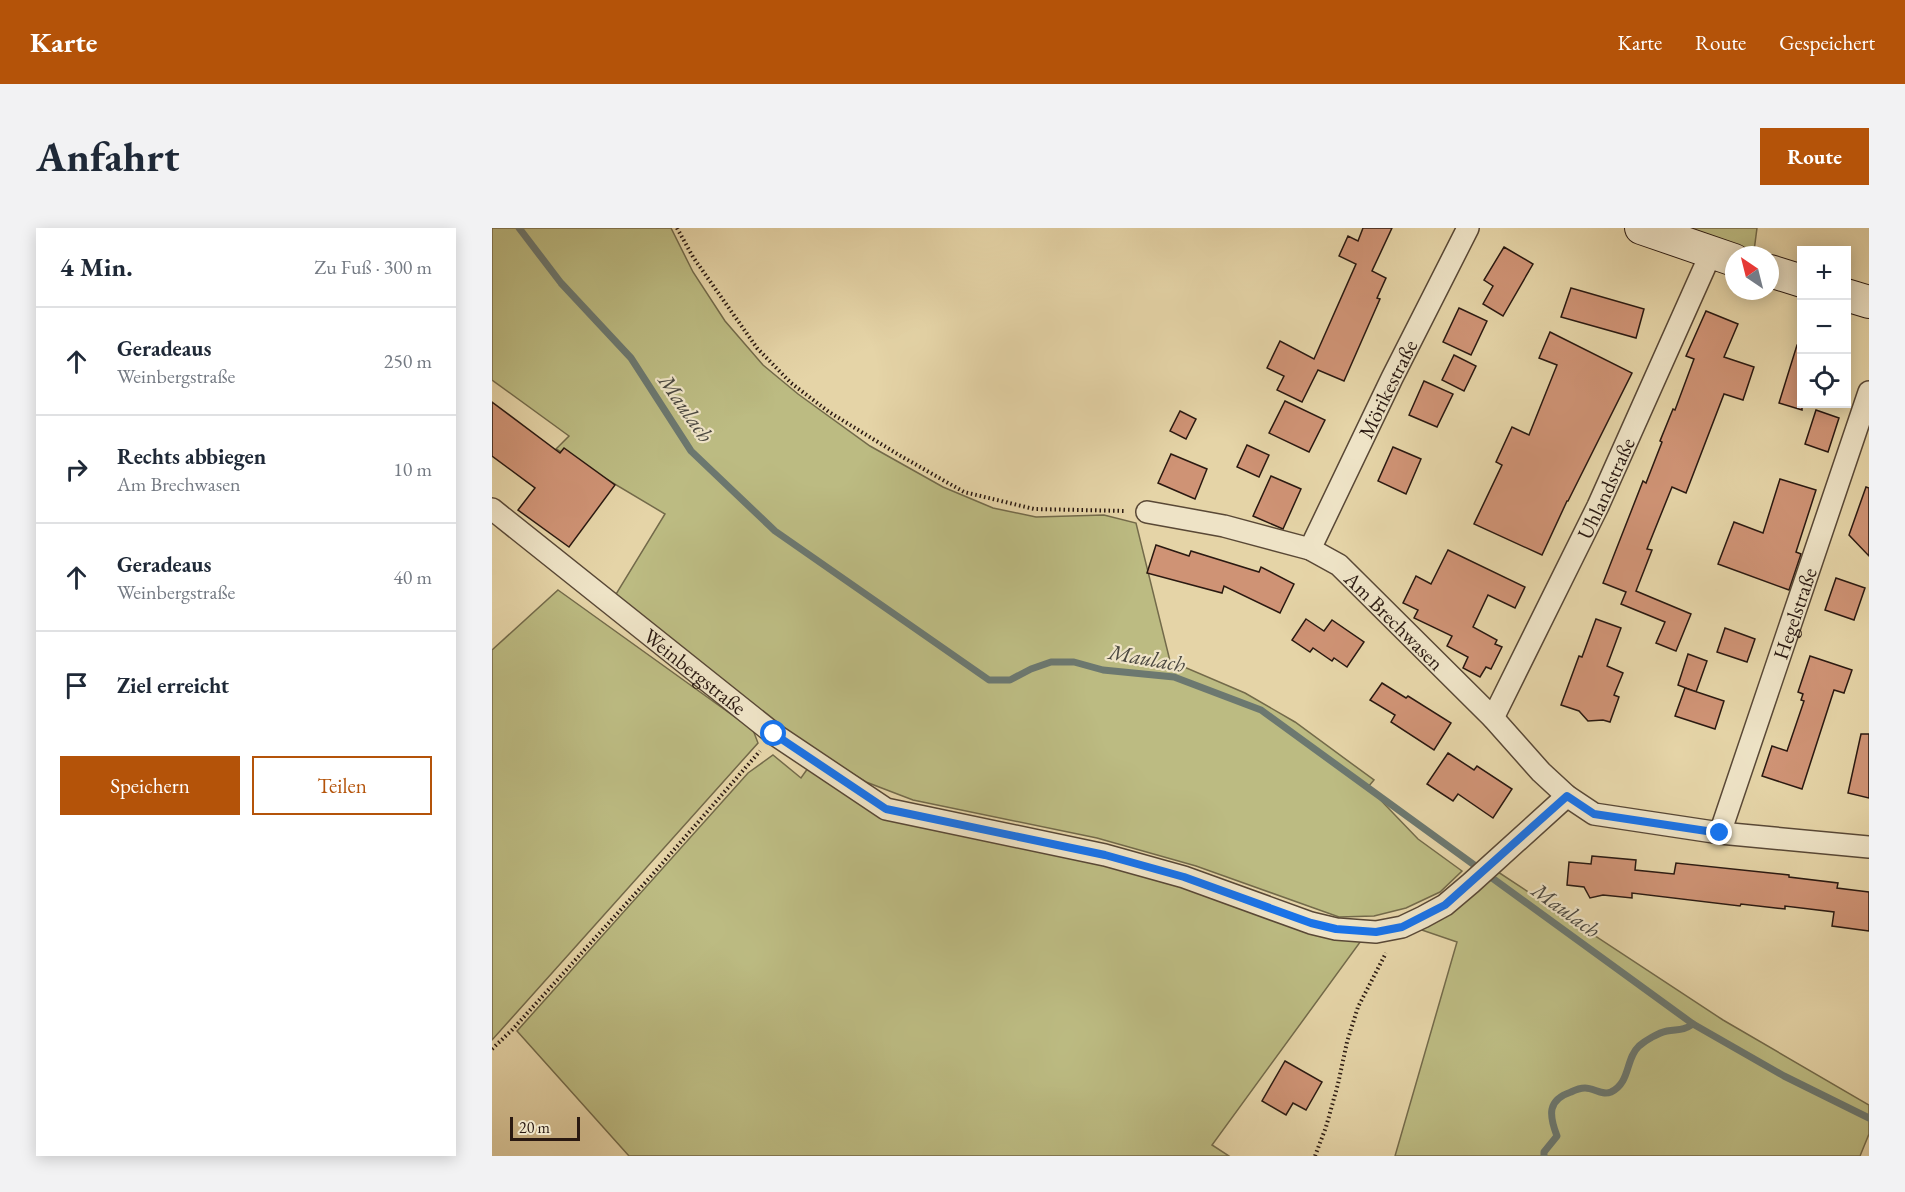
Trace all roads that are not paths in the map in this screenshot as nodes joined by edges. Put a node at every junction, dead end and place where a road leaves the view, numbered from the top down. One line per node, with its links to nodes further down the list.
1 (1468, 228): 11 (street, Mörikestraße)
2 (1641, 228): 3 (main road)
3 (1723, 256): 12 (street, Uhlandstraße)
4 (1779, 274): 5 (main road)
5 (1797, 279)
6 (1851, 297): 7 (main road)
7 (1869, 302)
8 (1869, 392): 14 (street, Hegelstraße)
9 (492, 509): 13 (street, Weinbergstraße)
10 (1147, 512): 11 (street, Am Brechwasen)
11 (1310, 549): 12 (street, Am Brechwasen)
12 (1493, 718): 13 (street, Am Brechwasen)
13 (1567, 796): 14 (street, Am Brechwasen)
14 (1720, 833): 15 (street)
15 (1869, 847)

